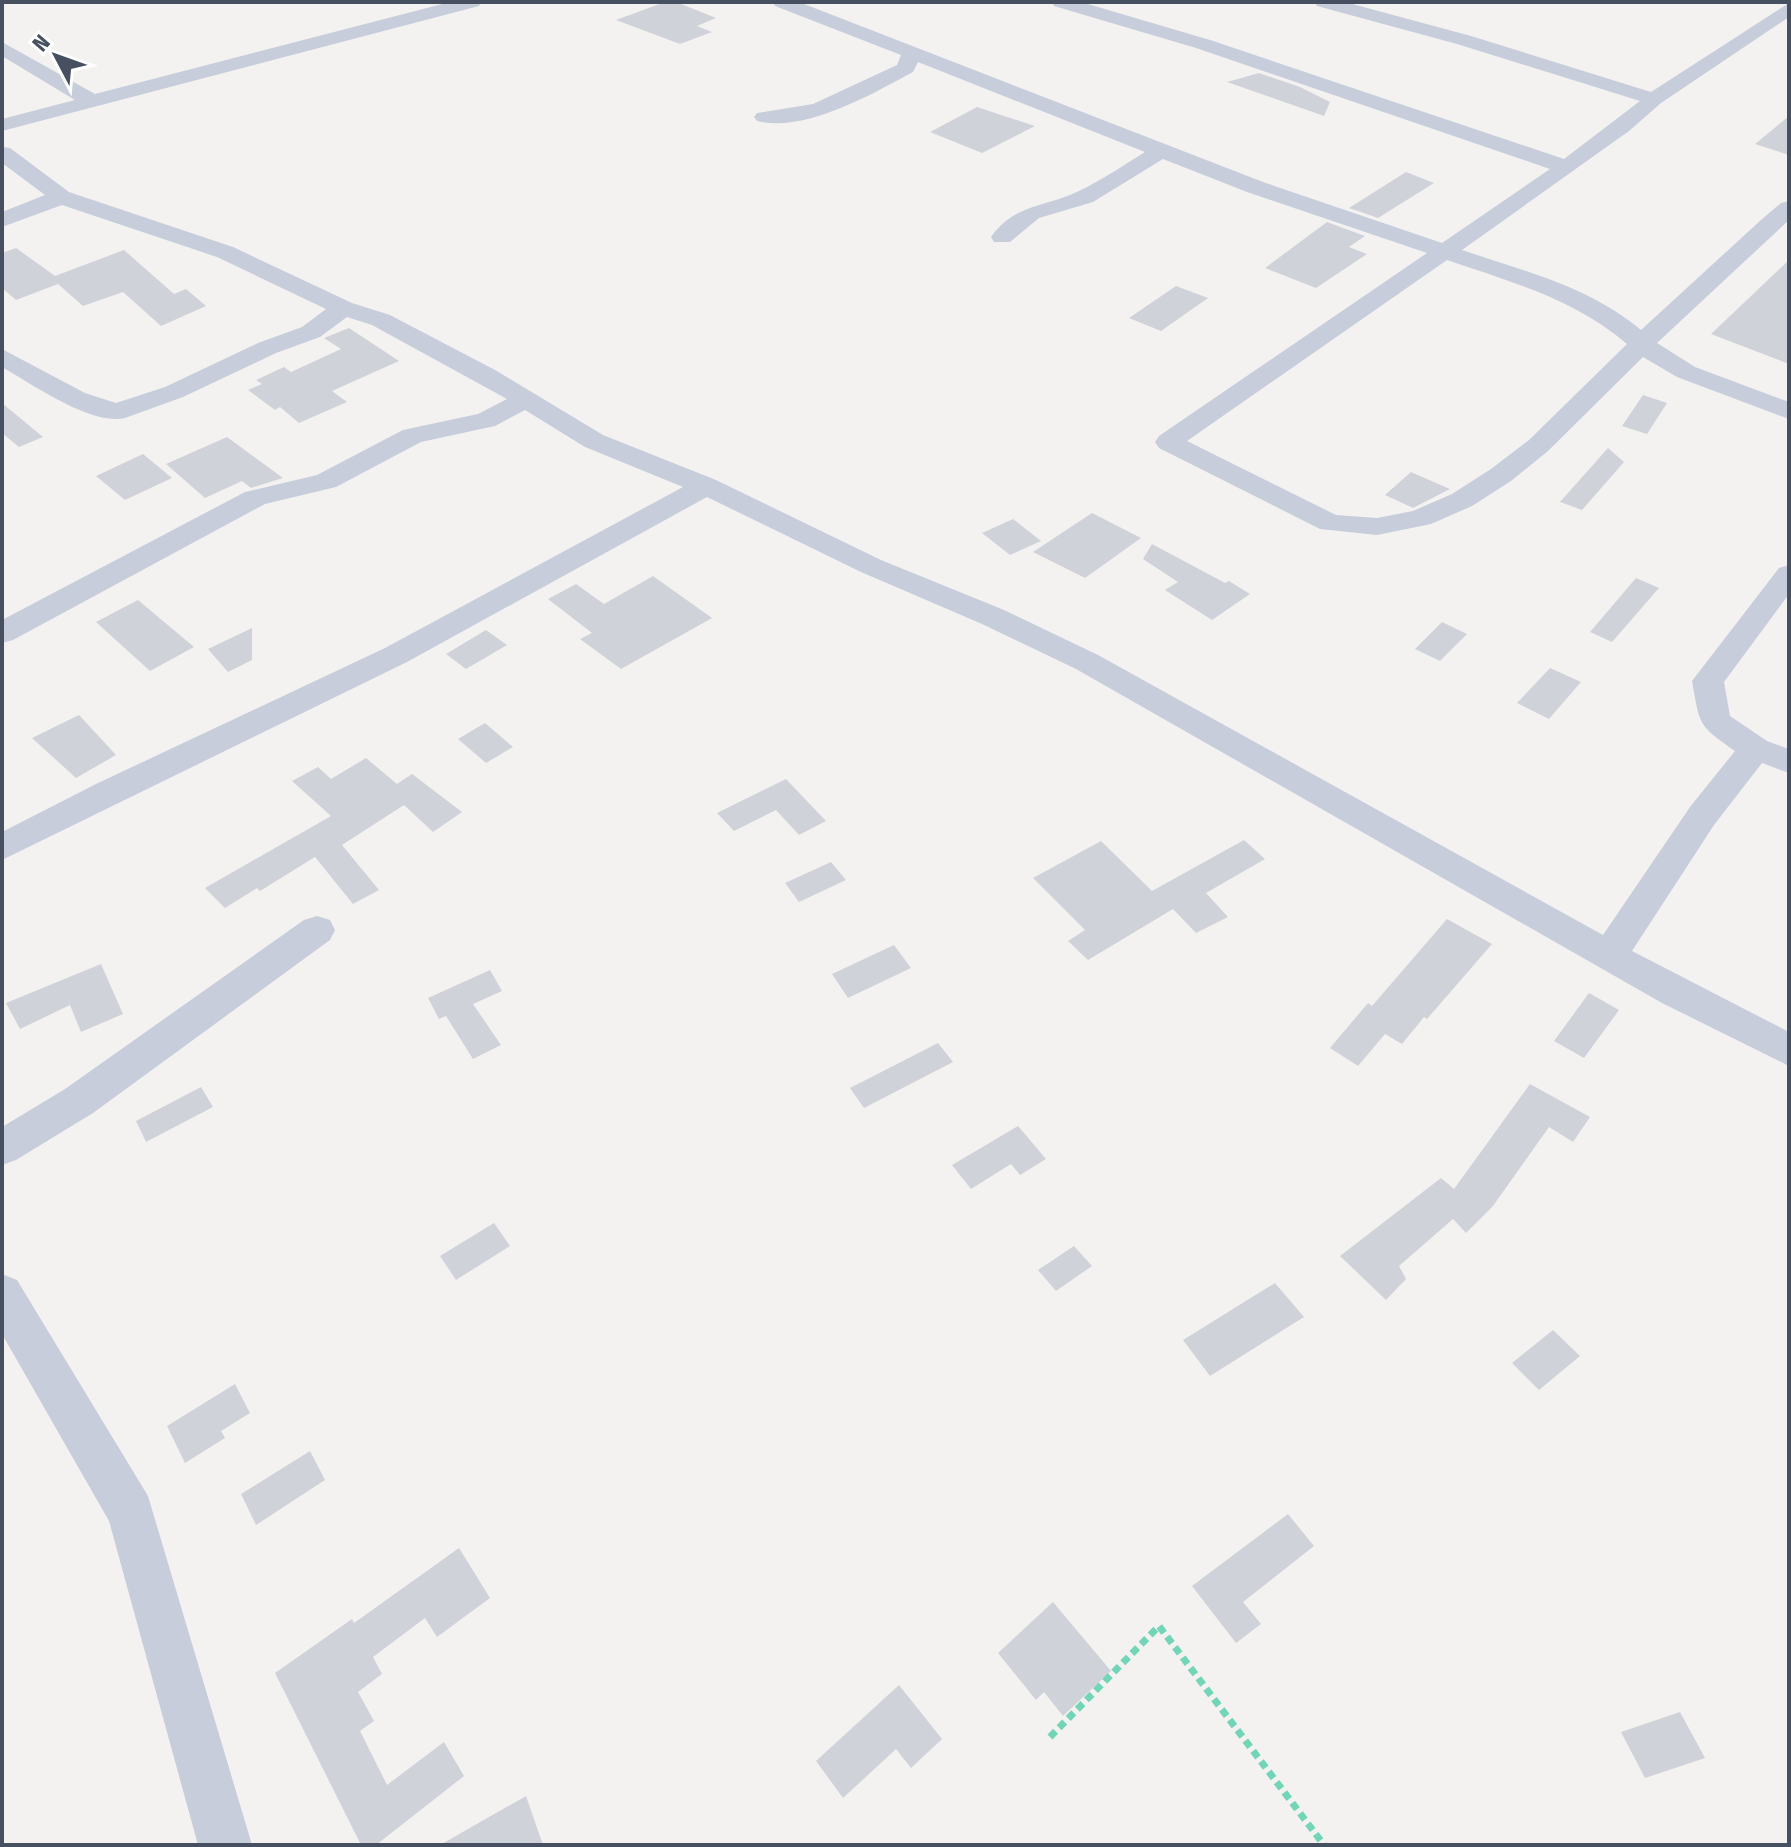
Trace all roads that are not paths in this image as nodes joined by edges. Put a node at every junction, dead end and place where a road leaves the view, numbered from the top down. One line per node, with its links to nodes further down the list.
1 (472, 2): 9 (street)
2 (782, 2): 7 (street)
3 (1061, 2): 14 (street)
4 (1324, 2): 8 (street)
5 (1789, 9): 8 (street)
6 (2, 48): 9 (street)
7 (911, 53): 10 (street); 12 (street)
8 (1654, 99): 14 (street)
9 (92, 101): 11 (street)
10 (764, 117)
11 (2, 125)
12 (1161, 151): 18 (street); 19 (street)
13 (2, 153): 15 (street)
14 (1567, 167): 19 (street)
15 (61, 197): 17 (street); 20 (street)
16 (1789, 208): 21 (street)
17 (2, 220)
18 (1002, 237)
19 (1441, 251): 21 (street); 21 (street)
20 (343, 308): 22 (street); 23 (street)
21 (1643, 343): 24 (street)
22 (2, 357)
23 (527, 399): 25 (street); 27 (street)
24 (1789, 411)
25 (706, 486): 30 (street); 32 (street)
26 (1789, 574): 28 (street)
27 (2, 633)
28 (1755, 749): 29 (street); 32 (street)
29 (1789, 761)
30 (2, 847)
31 (317, 930): 34 (street)
32 (1610, 955): 33 (street)
33 (1789, 1050)
34 (2, 1148)
35 (2, 1294): 36 (street)
36 (225, 1845)

